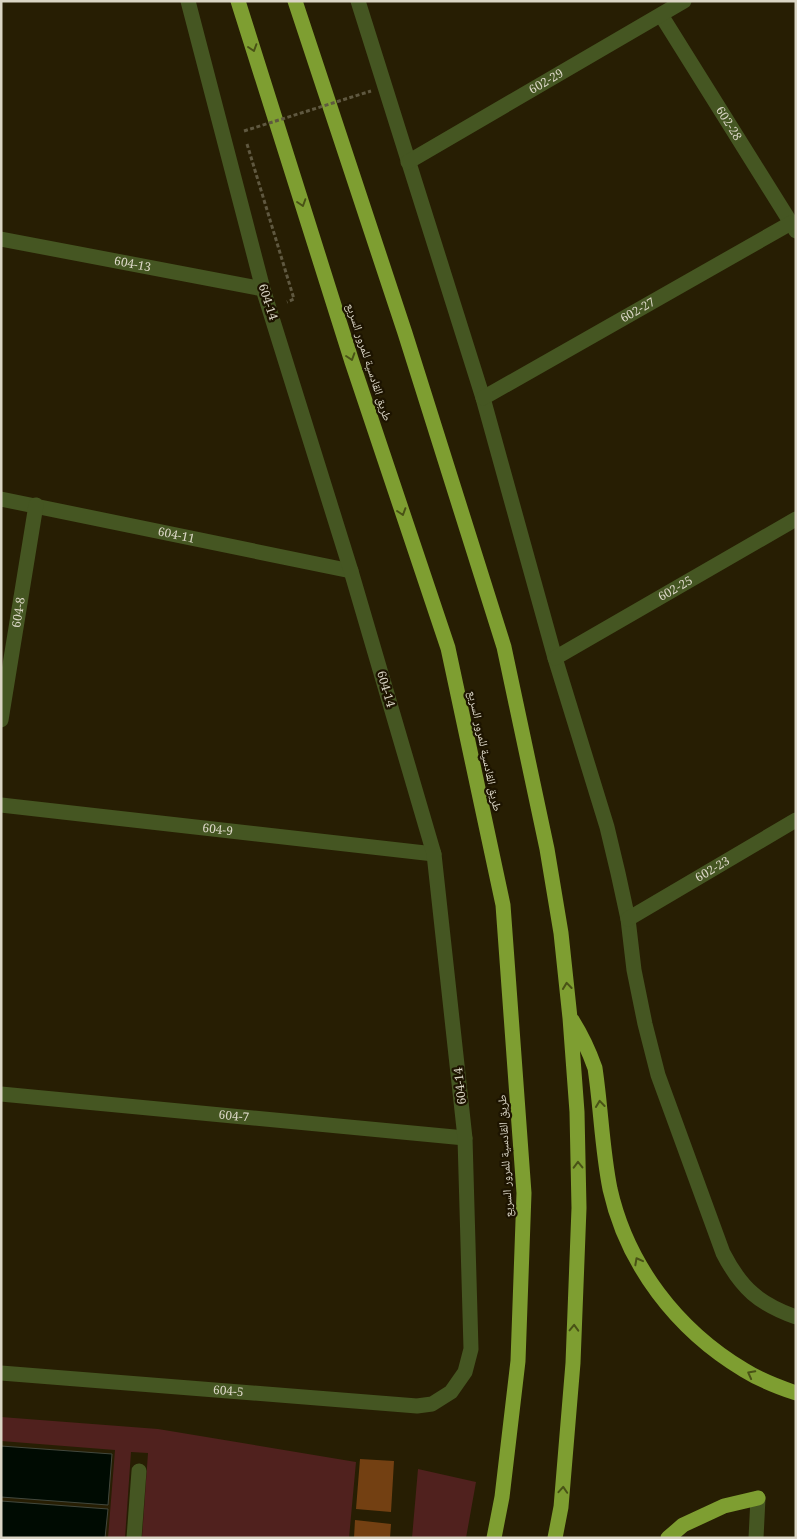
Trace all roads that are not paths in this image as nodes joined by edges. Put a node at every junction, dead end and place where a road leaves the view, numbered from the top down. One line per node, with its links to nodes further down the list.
1 (188, 1): 10 (street, 604-14)
2 (238, 1): 32 (highway, طريق القادسية للمرور السريع, one-way to 32)
3 (294, 1): 22 (highway, one-way to 3)
4 (358, 1): 7 (street)
5 (684, 1): 6 (street, 602-29)
6 (661, 15): 7 (street, 602-29); 8 (street, 602-28)
7 (408, 162): 11 (street)
8 (793, 227): 11 (street, 602-27)
9 (1, 239): 10 (street, 604-13)
10 (263, 289): 15 (street, 604-14)
11 (482, 398): 16 (street)
12 (1, 499): 13 (street, 604-11)
13 (36, 505): 15 (street, 604-11); 17 (street, 604-8)
14 (796, 519): 16 (street, 602-25)
15 (351, 571): 20 (street, 604-14)
16 (555, 658): 21 (street)
17 (1, 720)
18 (1, 805): 20 (street, 604-9)
19 (796, 820): 21 (street, 602-23)
20 (434, 854): 24 (street, 604-14)
21 (628, 919): 25 (street)
22 (570, 1018): 28 (highway, one-way to 22); 33 (highway, one-way to 22)
23 (1, 1094): 24 (street, 604-7)
24 (465, 1138): 27 (street, 604-14)
25 (796, 1317)
26 (1, 1372): 27 (street, 604-5)
27 (451, 1392)
28 (796, 1393)
29 (139, 1471): 31 (street)
30 (758, 1498): 34 (highway); 35 (street)
31 (134, 1538)
32 (494, 1538)
33 (556, 1538)
34 (668, 1538)
35 (756, 1538)

